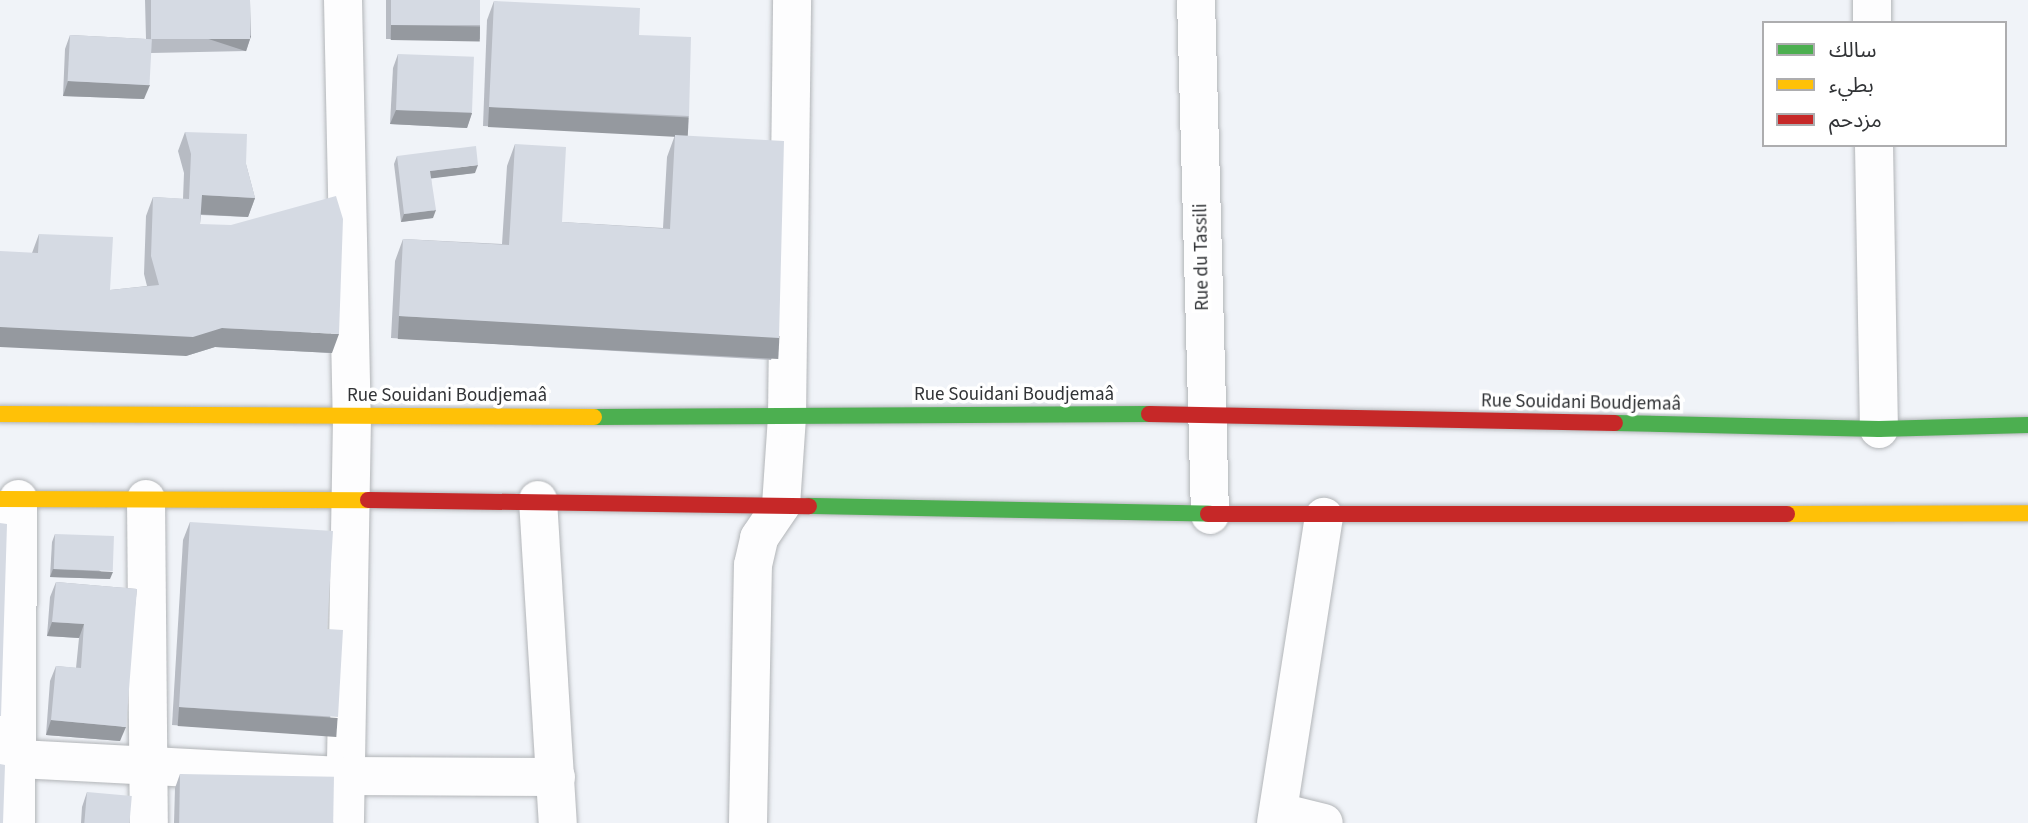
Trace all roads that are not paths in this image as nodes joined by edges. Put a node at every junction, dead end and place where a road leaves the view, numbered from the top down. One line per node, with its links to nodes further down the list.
1 (343, 0): 10 (street)
2 (792, 0): 9 (street)
3 (1196, 0): 8 (street, Rue du Tassili)
4 (1872, 0): 5 (street)
5 (1872, 21)
6 (1874, 147): 12 (street)
7 (0, 414): 10 (main road, Rue Souidani Boudjemaâ)
8 (1205, 414): 9 (main road, Rue Souidani Boudjemaâ); 12 (main road, Rue Souidani Boudjemaâ); 19 (street, Rue du Tassili)
9 (787, 417): 10 (main road, Rue Souidani Boudjemaâ); 17 (street)
10 (352, 418): 15 (street)
11 (2028, 425): 12 (main road, Rue Souidani Boudjemaâ)
12 (1879, 429)
13 (9, 499): 14 (main road); 21 (street)
14 (146, 499): 15 (main road); 22 (street)
15 (348, 499): 16 (main road); 23 (street)
16 (538, 500): 17 (main road); 24 (street)
17 (781, 505): 19 (main road); 30 (street)
18 (2028, 513): 20 (main road)
19 (1210, 515): 20 (main road)
20 (1324, 517): 25 (street)
21 (8, 759): 22 (street); 26 (street)
22 (149, 766): 23 (street); 27 (street)
23 (346, 776): 24 (street); 28 (street)
24 (555, 777): 29 (street)
25 (1277, 818): 31 (street)
26 (16, 823)
27 (149, 823)
28 (345, 823)
29 (558, 823)
30 (748, 823)
31 (1324, 823)

